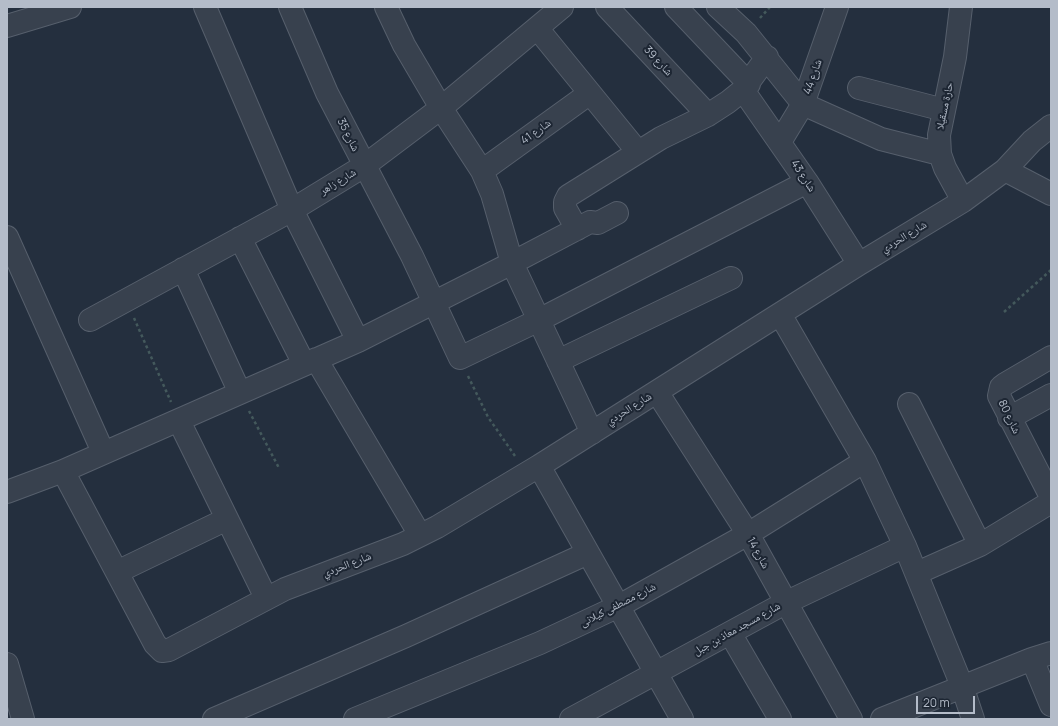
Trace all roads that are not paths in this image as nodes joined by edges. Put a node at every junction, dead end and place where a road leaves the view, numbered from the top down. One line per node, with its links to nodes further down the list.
1 (70, 7): 11 (street)
2 (205, 7): 31 (street)
3 (290, 7): 25 (street, شارع 35)
4 (386, 7): 18 (street)
5 (562, 7): 12 (street, شارع زاهر)
6 (607, 7): 20 (street, شارع 39)
7 (676, 7): 14 (street, شارع 43)
8 (718, 7): 13 (street)
9 (837, 7): 17 (street, شارع 44)
10 (962, 7): 19 (street, حارة مسقيلا)
11 (7, 26)
12 (537, 28): 16 (street); 18 (street, شارع زاهر)
13 (767, 57): 14 (street); 17 (street)
14 (746, 87): 20 (street); 22 (street, شارع 43)
15 (859, 88): 19 (street)
16 (590, 93): 23 (street); 27 (street, شارع 41)
17 (804, 104): 22 (street, شارع 44); 24 (street)
18 (441, 108): 25 (street, شارع زاهر); 27 (street)
19 (944, 110): 24 (street, حارة مسقيلا)
20 (708, 115): 23 (street)
21 (1051, 126): 26 (street, شارع الحردي)
22 (780, 142): 28 (street, شارع 43)
23 (638, 152): 33 (street)
24 (940, 154): 30 (street, حارة مسقيلا)
25 (364, 166): 31 (street, شارع زاهر); 40 (street, شارع 35)
26 (1004, 170): 29 (street); 30 (street, شارع الحردي)
27 (482, 171): 36 (street)
28 (807, 182): 37 (street, شارع 43); 43 (street)
29 (1051, 194)
30 (963, 201): 37 (street, شارع الحردي)
31 (292, 210): 35 (street, شارع زاهر); 44 (street)
32 (617, 213): 33 (street)
33 (577, 229): 36 (street)
34 (7, 238): 55 (street)
35 (240, 238): 38 (street, شارع زاهر); 47 (street)
36 (512, 263): 40 (street); 43 (street)
37 (859, 264): 41 (street, شارع الحردي)
38 (183, 269): 42 (street, شارع زاهر); 49 (street)
39 (731, 278): 46 (street)
40 (434, 303): 43 (street, شارع 35); 44 (street)
41 (780, 314): 48 (street, شارع الحردي); 56 (street)
42 (90, 320)
43 (539, 320): 46 (street)
44 (358, 341): 47 (street)
45 (1051, 357): 52 (street, شارع 80)
46 (558, 361): 54 (street)
47 (310, 362): 49 (street); 64 (street)
48 (657, 392): 54 (street, شارع الحردي); 63 (street, شارع 14)
49 (240, 393): 53 (street)
50 (1051, 395): 52 (street)
51 (909, 404): 65 (street)
52 (1009, 418): 60 (street, شارع 80)
53 (179, 420): 55 (street); 62 (street)
54 (592, 433): 57 (street, شارع الحردي)
55 (103, 452): 58 (street)
56 (865, 461): 63 (street, شارع مصطفى كيلانى); 66 (street)
57 (532, 470): 64 (street, شارع الحردي); 67 (street)
58 (63, 471): 59 (street); 68 (street)
59 (7, 492)
60 (1051, 497)
61 (1051, 502): 65 (street)
62 (227, 519): 68 (street); 70 (street)
63 (748, 534): 71 (street, شارع 14); 72 (street, شارع مصطفى كيلانى)
64 (420, 536): 70 (street, شارع الحردي)
65 (980, 545): 69 (street)
66 (905, 546): 69 (street); 71 (street, شارع مسجد معاذ بن جبل)
67 (588, 553): 72 (street); 80 (street)
68 (117, 572): 70 (street, شارع الحردي)
69 (917, 573): 77 (street)
70 (266, 598)
71 (785, 603): 73 (street, شارع مسجد معاذ بن جبل); 85 (street, شارع 14)
72 (618, 606): 76 (street); 81 (street, شارع مصطفى كيلانى)
73 (730, 633): 76 (street, شارع مسجد معاذ بن جبل); 84 (street)
74 (1042, 656): 77 (street); 78 (street)
75 (7, 664): 79 (street)
76 (656, 674): 82 (street, شارع مسجد معاذ بن جبل); 83 (street)
77 (962, 686): 86 (street); 87 (street)
78 (1051, 705)
79 (23, 719)
80 (214, 719)
81 (355, 719)
82 (571, 719)
83 (682, 719)
84 (780, 719)
85 (851, 719)
86 (882, 719)
87 (973, 719)

